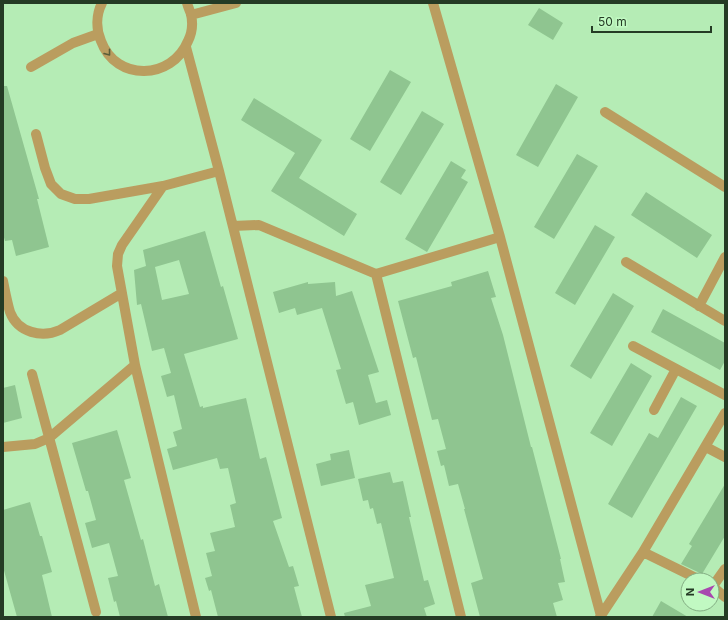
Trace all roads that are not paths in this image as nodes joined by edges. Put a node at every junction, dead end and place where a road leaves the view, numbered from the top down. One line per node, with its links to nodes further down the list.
1 (101, 3): 6 (street)
2 (187, 3): 5 (street)
3 (236, 3): 5 (street)
4 (433, 3): 15 (street)
5 (191, 15): 7 (street)
6 (98, 34): 7 (street, one-way to 7); 8 (street)
7 (186, 47): 11 (street)
8 (31, 67)
9 (605, 112): 13 (street)
10 (36, 134): 12 (street)
11 (219, 171): 12 (street); 14 (street)
12 (163, 186): 20 (street)
13 (725, 187)
14 (233, 226): 18 (street); 39 (street)
15 (500, 237): 18 (street); 37 (street)
16 (725, 257): 21 (street)
17 (626, 262): 21 (street)
18 (376, 274): 40 (street)
19 (3, 281): 20 (street)
20 (122, 293): 24 (street)
21 (699, 306): 22 (street)
22 (725, 321)
23 (633, 346): 25 (street)
24 (135, 365): 30 (street); 38 (street)
25 (676, 369): 27 (street); 28 (street)
26 (32, 374): 30 (street)
27 (725, 395)
28 (654, 410)
29 (725, 413): 32 (street)
30 (49, 438): 31 (street); 36 (street)
31 (3, 447)
32 (706, 447): 33 (street); 34 (street)
33 (725, 457)
34 (643, 552): 35 (street); 37 (street)
35 (684, 572)
36 (96, 612)
37 (601, 616)
38 (196, 617)
39 (331, 617)
40 (461, 617)

